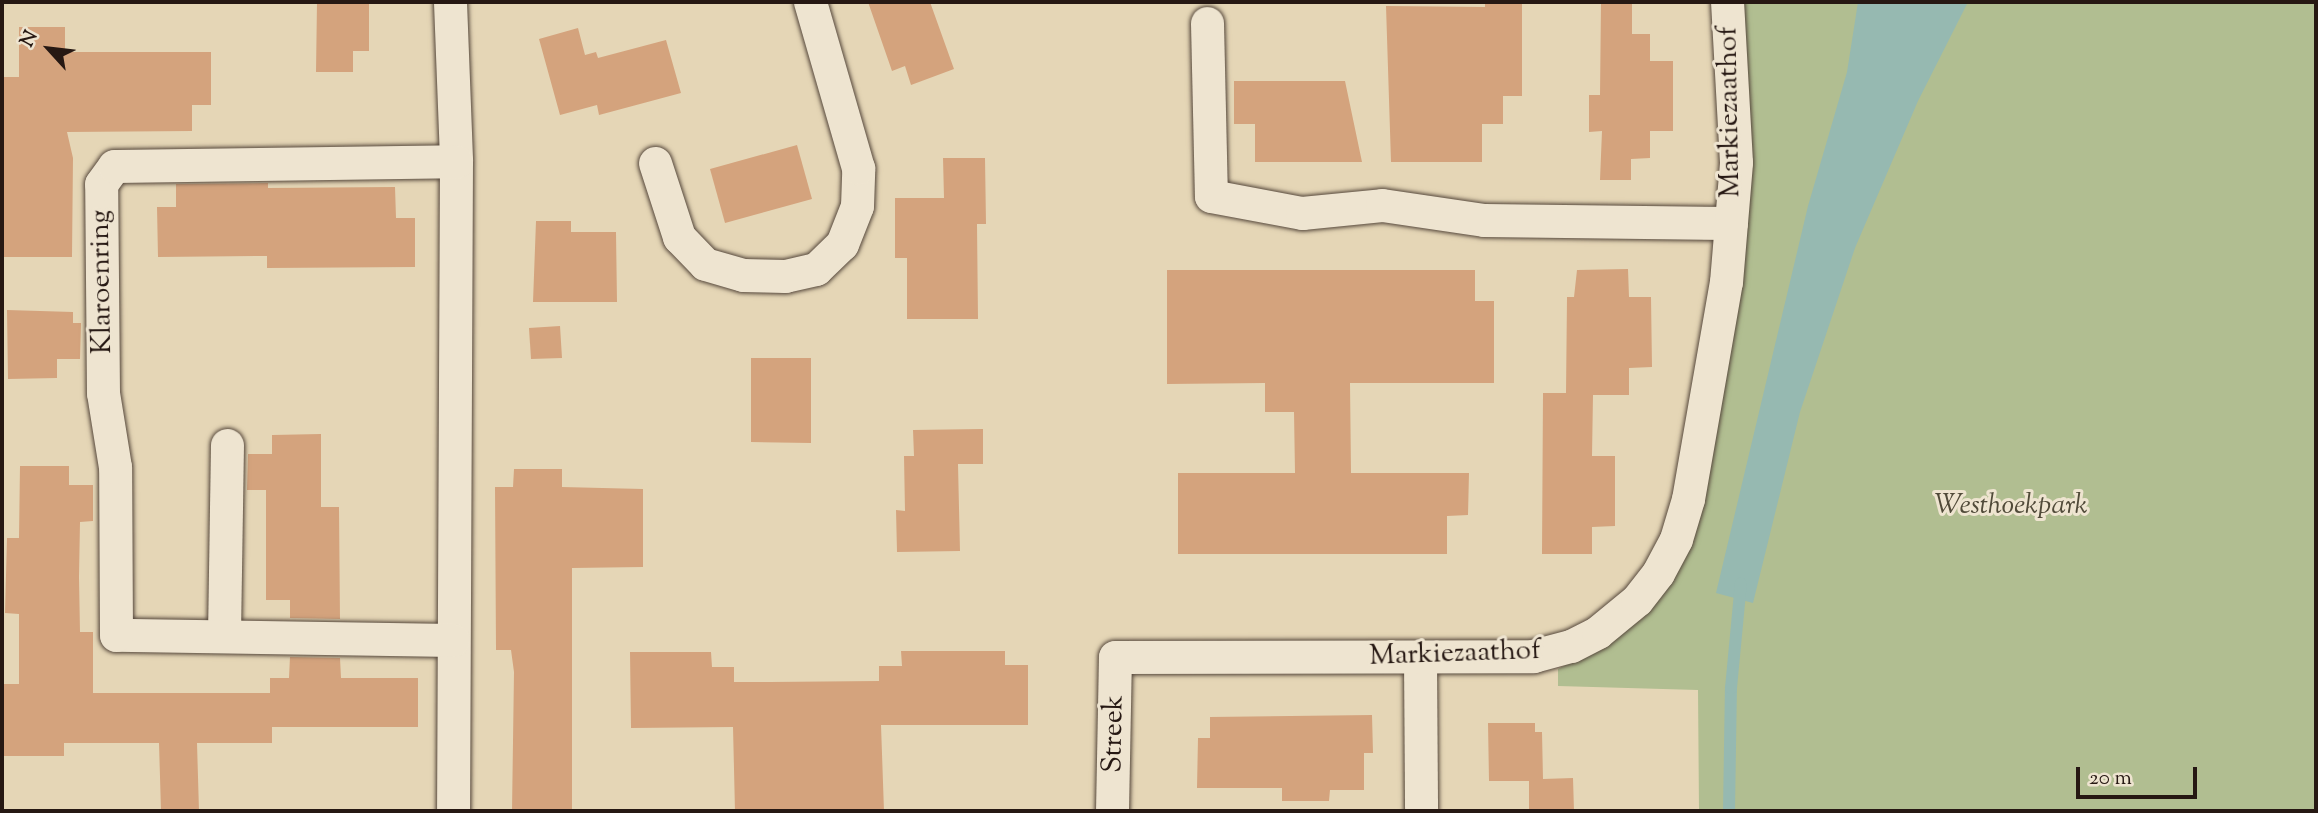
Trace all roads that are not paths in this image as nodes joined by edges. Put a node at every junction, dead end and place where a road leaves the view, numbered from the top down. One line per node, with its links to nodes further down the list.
1 (452, 2): 5 (street)
2 (810, 2): 6 (street)
3 (1727, 2): 7 (street, Markiezaathof)
4 (1207, 23): 7 (street, Markiezaathof)
5 (456, 161): 9 (street, Klaroenring); 10 (street)
6 (655, 163)
7 (1731, 223): 12 (street, Markiezaathof)
8 (227, 445): 9 (street)
9 (224, 635): 10 (street, Klaroenring)
10 (453, 640): 13 (street)
11 (1115, 657): 12 (street, Markiezaathof); 14 (street, Streek)
12 (1420, 658): 15 (street)
13 (453, 811)
14 (1112, 811)
15 (1421, 811)

